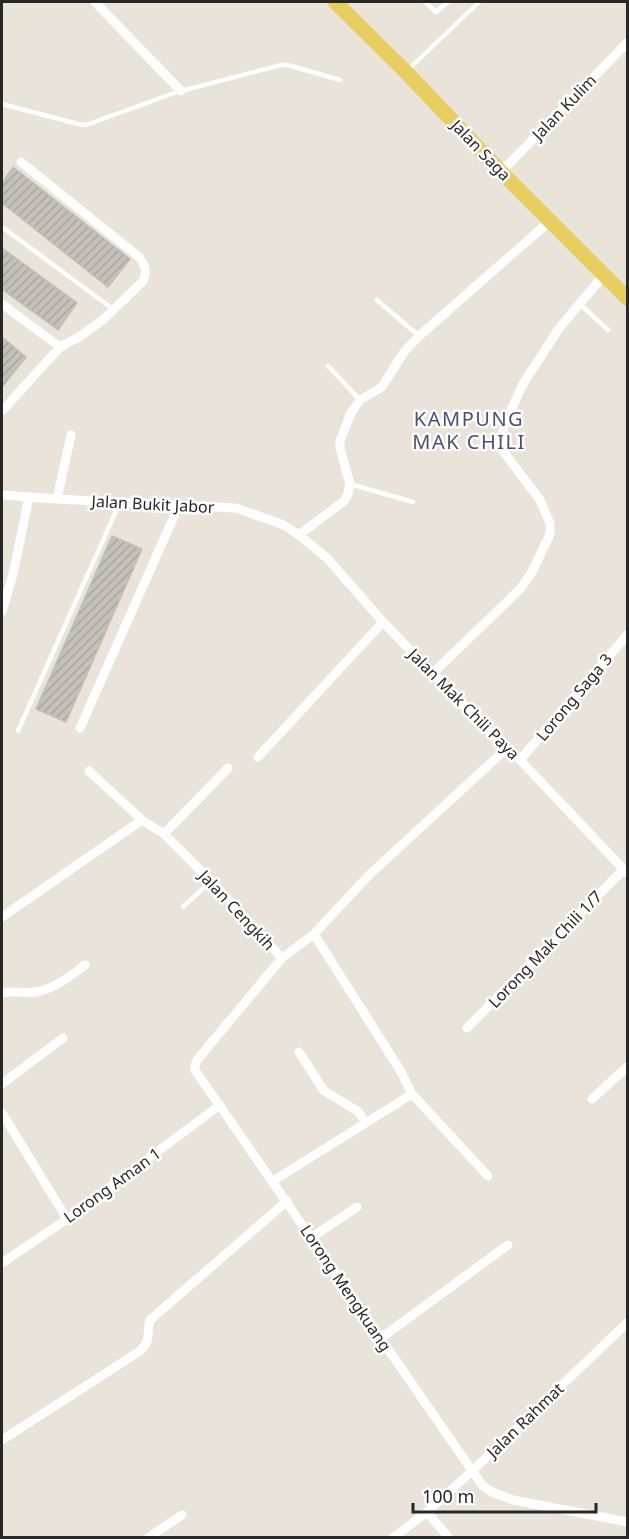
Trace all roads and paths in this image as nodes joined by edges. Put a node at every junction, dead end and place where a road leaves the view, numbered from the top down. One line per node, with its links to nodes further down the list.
1 (95, 2): 9 (street)
2 (335, 2): 7 (main road, Jalan Saga)
3 (425, 2): 4 (lane)
4 (448, 2)
5 (479, 2): 7 (lane)
6 (627, 42): 12 (street, Jalan Kulim)
7 (406, 72): 12 (main road, Jalan Saga)
8 (340, 80): 9 (lane)
9 (181, 91): 10 (lane)
10 (2, 104)
11 (21, 162): 20 (street)
12 (501, 172): 13 (main road, Jalan Saga)
13 (550, 221): 15 (main road, Jalan Saga); 22 (street)
14 (2, 227): 20 (lane)
15 (604, 275): 16 (main road, Jalan Saga); 19 (street)
16 (627, 299)
17 (377, 300): 22 (lane)
18 (2, 304): 23 (street)
19 (580, 304): 21 (lane); 39 (street)
20 (115, 309): 23 (street)
21 (608, 330)
22 (419, 336): 25 (street)
23 (60, 347): 26 (street)
24 (328, 366): 25 (lane)
25 (360, 400): 28 (street)
26 (2, 411)
27 (71, 435): 31 (street)
28 (350, 484): 33 (lane); 35 (street)
29 (2, 495): 30 (street, Jalan Bukit Jabor)
30 (29, 497): 31 (street, Jalan Bukit Jabor); 36 (street)
31 (57, 499): 32 (street, Jalan Bukit Jabor)
32 (120, 502): 34 (street, Jalan Bukit Jabor); 41 (lane)
33 (413, 502)
34 (179, 505): 35 (street, Jalan Bukit Jabor); 40 (street)
35 (299, 535): 37 (street, Jalan Mak Chili Paya)
36 (2, 612)
37 (384, 622): 39 (street, Jalan Mak Chili Paya); 43 (street)
38 (627, 634): 44 (street, Lorong Saga 3)
39 (433, 673): 42 (street, Jalan Mak Chili Paya)
40 (80, 728)
41 (18, 731)
42 (506, 748): 44 (street, Jalan Mak Chili Paya); 53 (street, Jalan Cengkih)
43 (258, 757)
44 (520, 760): 49 (street, Jalan Mak Chili Paya)
45 (228, 768): 48 (street)
46 (89, 771): 47 (street, Jalan Cengkih)
47 (142, 820): 48 (street, Jalan Cengkih); 52 (street)
48 (164, 834): 50 (street, Jalan Cengkih)
49 (625, 872): 57 (street, Lorong Mak Chili 1/7)
50 (211, 881): 51 (lane); 54 (street, Jalan Cengkih)
51 (183, 907)
52 (2, 916)
53 (314, 934): 54 (street, Jalan Cengkih); 62 (street)
54 (282, 958): 64 (street, Lorong Mengkuang)
55 (85, 965): 56 (street)
56 (2, 993)
57 (467, 1028)
58 (63, 1038): 61 (street)
59 (299, 1052): 66 (street)
60 (627, 1066): 63 (street)
61 (2, 1084)
62 (412, 1094): 66 (street); 67 (street)
63 (592, 1099)
64 (220, 1105): 68 (street, Lorong Mengkuang); 71 (street, Lorong Aman 1)
65 (3, 1119): 71 (street)
66 (365, 1122): 68 (street)
67 (489, 1176)
68 (273, 1181): 69 (street, Lorong Mengkuang)
69 (287, 1201): 72 (street, Lorong Mengkuang); 77 (street)
70 (357, 1207): 72 (street)
71 (67, 1219): 74 (street, Lorong Aman 1)
72 (312, 1238): 76 (street, Lorong Mengkuang)
73 (508, 1245): 76 (street)
74 (2, 1263)
75 (627, 1322): 78 (street, Jalan Rahmat)
76 (381, 1338): 78 (street, Lorong Mengkuang)
77 (2, 1440)
78 (472, 1471): 79 (street, Jalan Rahmat); 81 (street, Lorong Mengkuang)
79 (427, 1512): 83 (street, Jalan Rahmat); 84 (street)
80 (182, 1515): 82 (street)
81 (627, 1522)
82 (147, 1538)
83 (393, 1538)
84 (449, 1538)

